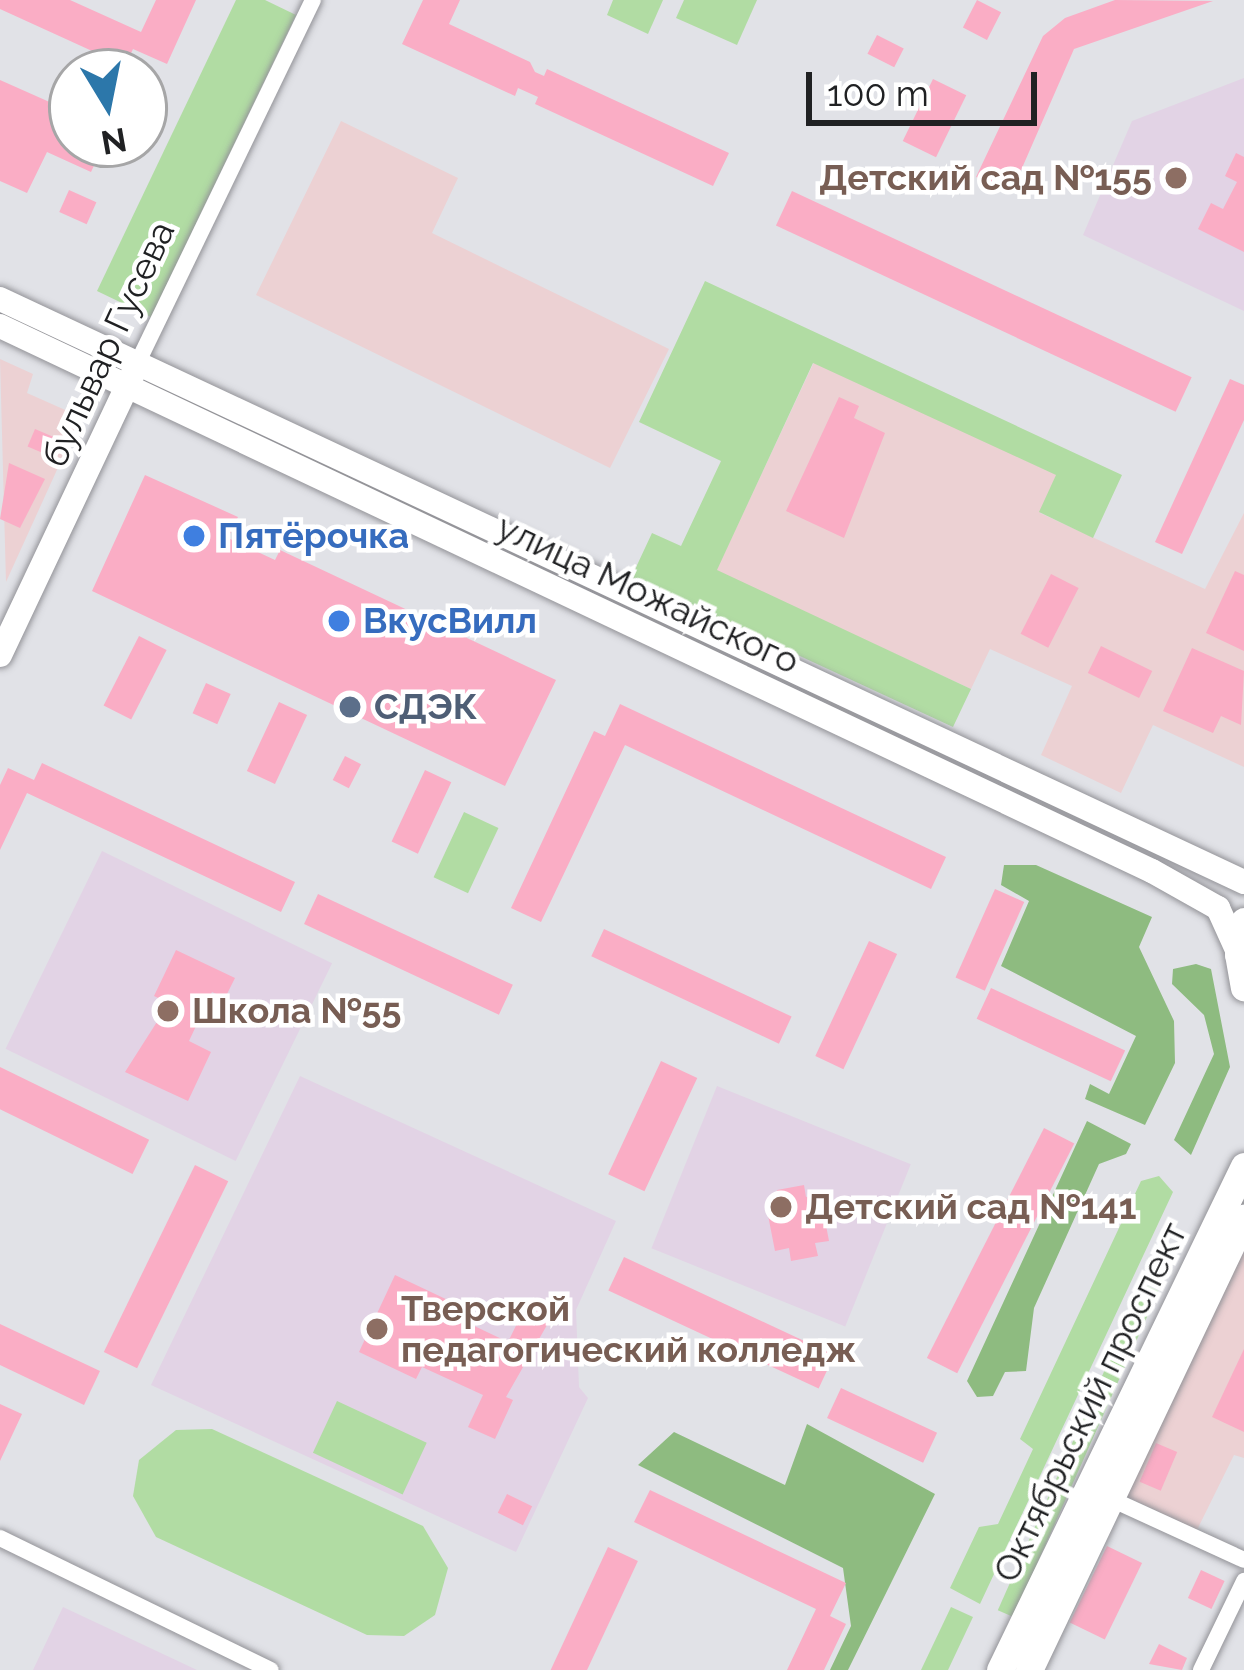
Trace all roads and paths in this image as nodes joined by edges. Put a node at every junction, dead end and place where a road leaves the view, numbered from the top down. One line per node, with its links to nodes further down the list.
1 (313, 0): 4 (street, бульвар Гусева)
2 (0, 299): 4 (main road, улица Можайского)
3 (0, 326): 4 (main road, улица Можайского)
4 (132, 375): 5 (main road, бульвар Гусева); 6 (main road, улица Можайского); 8 (main road, улица Можайского)
5 (0, 655)
6 (1244, 882)
7 (1244, 921): 8 (main road)
8 (1238, 954): 9 (main road)
9 (1244, 987)
10 (1244, 1166): 17 (main road, Октябрьский проспект)
11 (1243, 1224): 12 (main road, Октябрьский проспект)
12 (1111, 1499): 14 (street); 18 (main road, Октябрьский проспект)
13 (0, 1538): 16 (street)
14 (1244, 1560)
15 (1244, 1581): 19 (street)
16 (271, 1670)
17 (1000, 1670)
18 (1029, 1670)
19 (1201, 1670)

